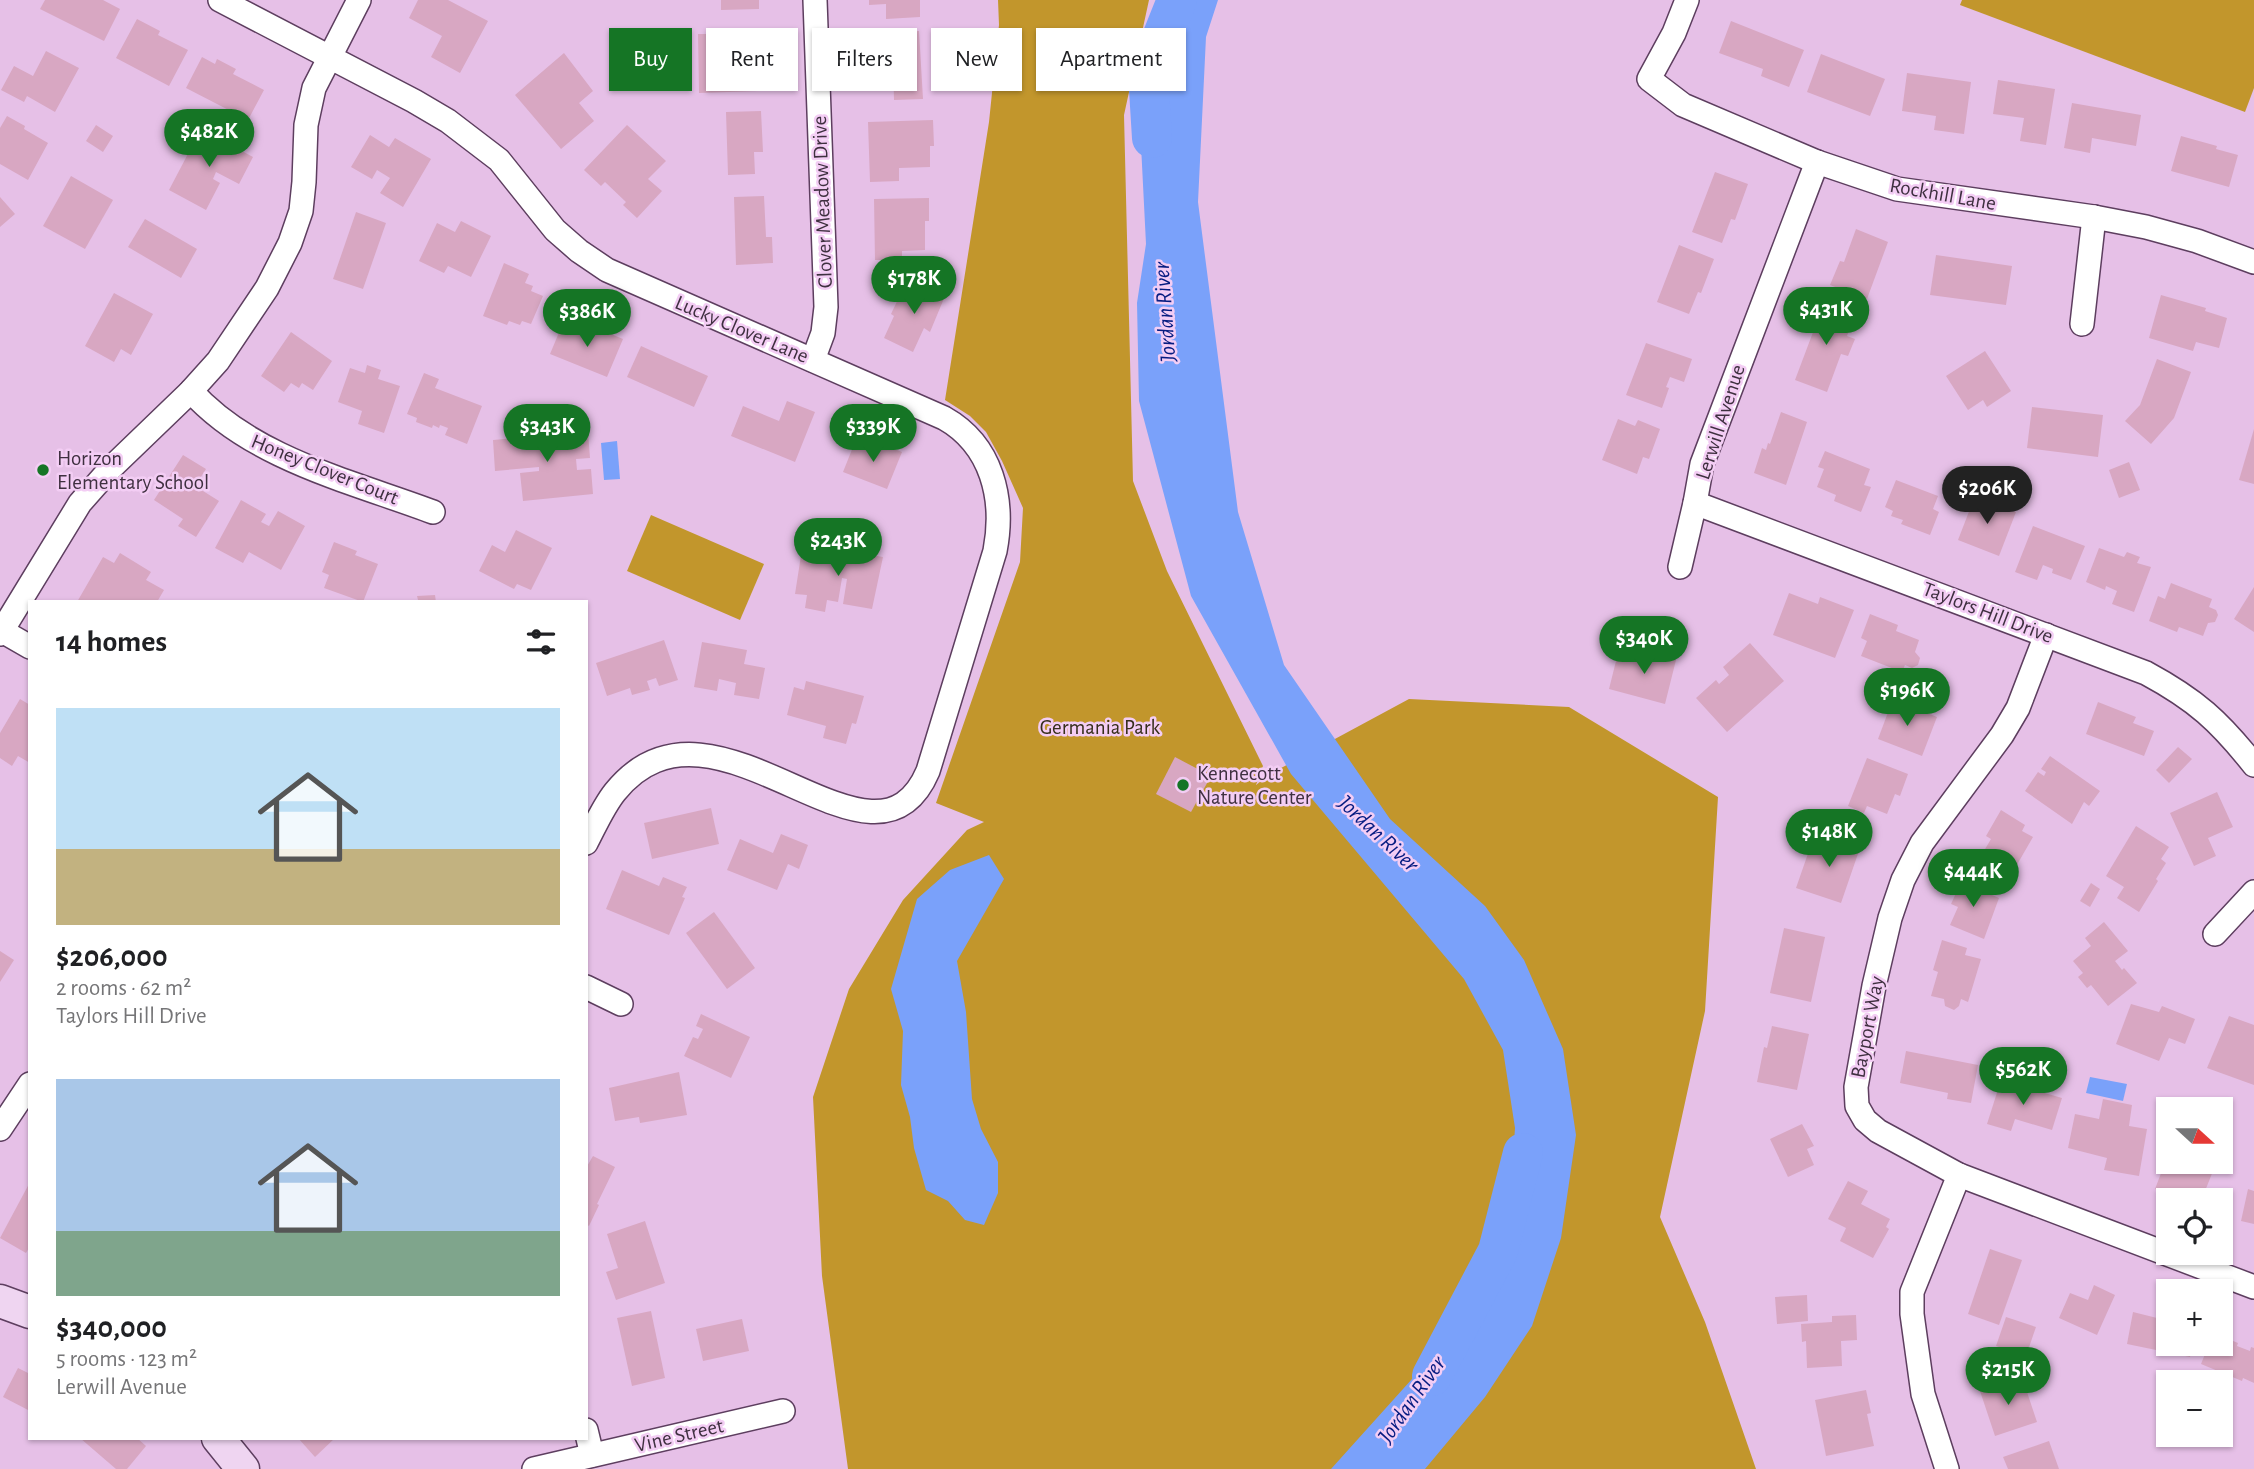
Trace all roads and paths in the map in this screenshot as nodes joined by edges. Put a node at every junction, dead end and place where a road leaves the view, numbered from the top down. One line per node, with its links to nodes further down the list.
1 (220, 0): 5 (street, Lucky Clover Lane)
2 (359, 0): 5 (street)
3 (815, 0): 10 (street, Clover Meadow Drive)
4 (1687, 0): 6 (street, Rockhill Lane)
5 (328, 58): 10 (street, Lucky Clover Lane); 11 (street)
6 (1817, 162): 7 (street, Rockhill Lane); 12 (street, Lerwill Avenue)
7 (2094, 217): 8 (street, Rockhill Lane); 9 (street)
8 (2254, 262)
9 (2082, 324)
10 (813, 360): 19 (street, Lucky Clover Lane)
11 (191, 391): 13 (street, Honey Clover Court); 15 (street)
12 (1696, 503): 14 (street, Lerwill Avenue); 16 (street, Taylors Hill Drive)
13 (433, 512)
14 (1680, 567)
15 (1, 632): 17 (street)
16 (2046, 635): 18 (street, Taylors Hill Drive); 26 (street, Bayport Way)
17 (28, 646)
18 (2254, 765)
19 (588, 839)
20 (2254, 892): 21 (street)
21 (2215, 934)
22 (588, 988): 23 (street)
23 (621, 1004)
24 (28, 1087): 25 (street)
25 (0, 1129)
26 (1959, 1175): 27 (street, Bayport Way); 36 (street)
27 (2254, 1287)
28 (0, 1301): 29 (street)
29 (28, 1311)
30 (783, 1411): 33 (street, Vine Street)
31 (588, 1438): 33 (street)
32 (220, 1440): 34 (street)
33 (592, 1455): 35 (street, Vine Street)
34 (243, 1469)
35 (534, 1469)
36 (1947, 1469)

